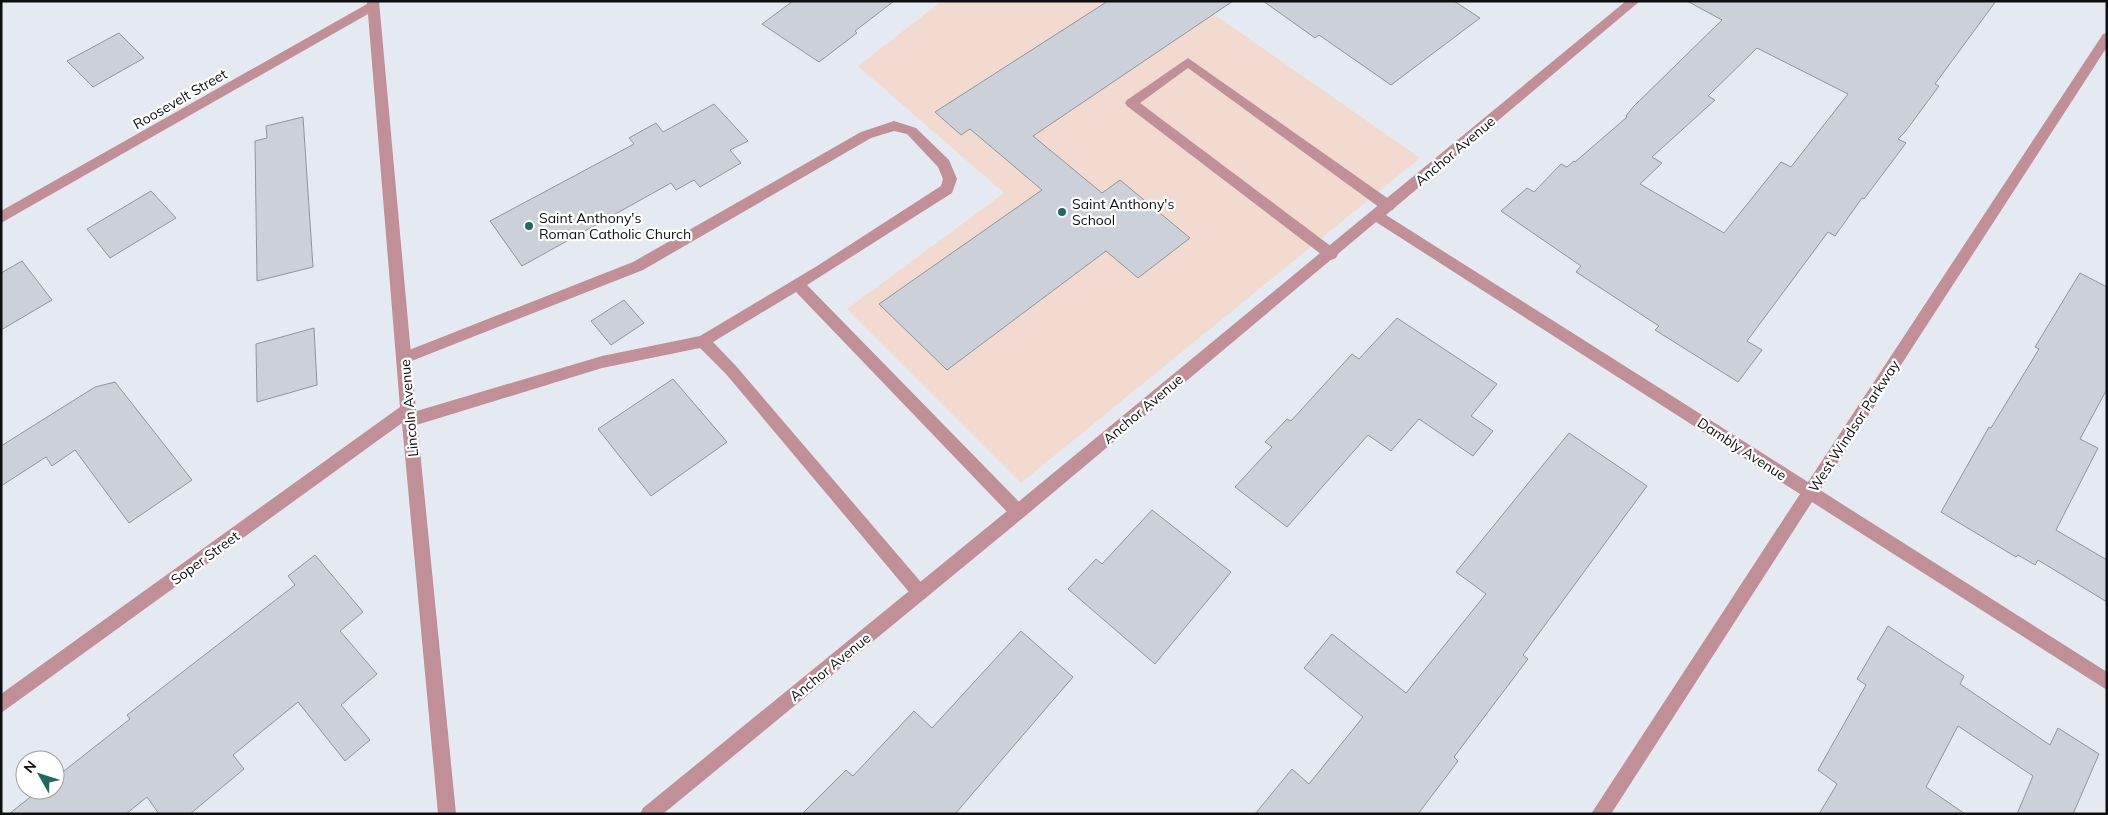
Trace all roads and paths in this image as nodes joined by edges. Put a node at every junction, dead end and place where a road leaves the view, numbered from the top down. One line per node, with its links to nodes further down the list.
1 (1634, 1): 4 (street, Anchor Avenue)
2 (373, 4): 5 (street, Roosevelt Street); 9 (street, Lincoln Avenue)
3 (2107, 38): 11 (street, West Windsor Parkway)
4 (1383, 211): 6 (street, Anchor Avenue); 6 (street, Dambly Avenue); 11 (street, Dambly Avenue)
5 (1, 218)
6 (1331, 254): 12 (street, Anchor Avenue)
7 (797, 284): 8 (street, Soper Street); 9 (street, Soper Street); 12 (street)
8 (703, 341): 10 (street, Soper Street); 13 (street)
9 (404, 358): 10 (street, Lincoln Avenue)
10 (409, 416): 15 (street, Soper Street); 16 (street, Lincoln Avenue)
11 (1810, 493): 14 (street, Dambly Avenue); 18 (street, West Windsor Parkway)
12 (1018, 512): 13 (street, Anchor Avenue)
13 (920, 593): 17 (street, Anchor Avenue)
14 (2107, 682)
15 (1, 705)
16 (447, 814)
17 (648, 814)
18 (1600, 814)

